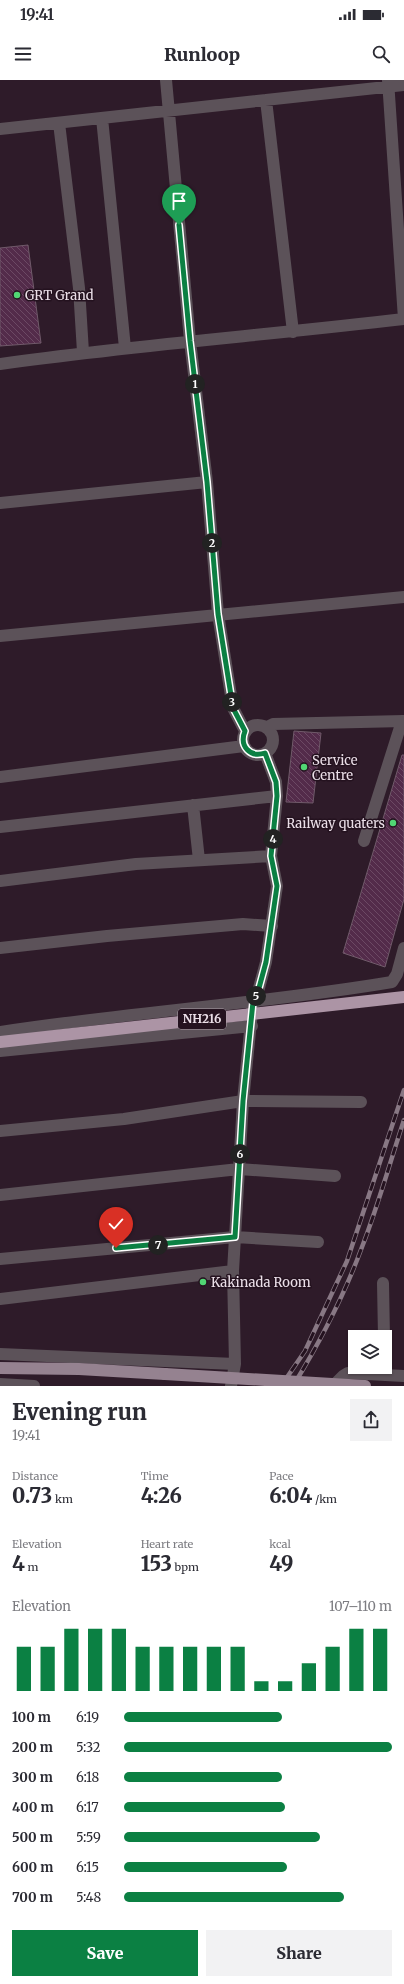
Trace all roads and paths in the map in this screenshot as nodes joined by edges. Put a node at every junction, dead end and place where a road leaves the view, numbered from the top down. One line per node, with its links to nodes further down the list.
1 (166, 80): 5 (street)
2 (388, 83): 3 (street); 4 (street); 9 (street)
3 (404, 85)
4 (266, 100): 5 (street); 10 (street)
5 (169, 110): 6 (street); 11 (street)
6 (102, 118): 7 (street); 12 (street)
7 (59, 122): 8 (street); 13 (street)
8 (0, 129)
9 (404, 319): 10 (street)
10 (293, 332): 11 (street)
11 (190, 341): 12 (street); 15 (street)
12 (125, 348): 13 (street)
13 (83, 352): 14 (street)
14 (0, 364)
15 (207, 482): 16 (street); 18 (street)
16 (0, 503)
17 (404, 597): 18 (street)
18 (218, 614): 19 (street); 22 (street)
19 (0, 636)
20 (403, 721): 21 (street); 29 (street)
21 (267, 728): 22 (street); 24 (street)
22 (245, 731): 23 (street)
23 (244, 746): 24 (street); 25 (street)
24 (265, 753): 26 (street)
25 (0, 777)
26 (277, 796): 27 (street); 30 (street)
27 (192, 805): 28 (street); 31 (street)
28 (0, 827)
29 (364, 841)
30 (271, 856): 31 (street); 33 (street)
31 (199, 860): 32 (street)
32 (0, 881)
33 (272, 926): 34 (street); 37 (street)
34 (0, 948)
35 (404, 948): 37 (street)
36 (404, 997): 40 (highway, NH216, bridge)
37 (253, 1002): 38 (street); 39 (street)
38 (252, 1026): 41 (street); 42 (street)
39 (0, 1032)
40 (0, 1042)
41 (0, 1051)
42 (243, 1101): 43 (street); 44 (street); 45 (street)
43 (361, 1102)
44 (0, 1131)
45 (239, 1169): 46 (street); 47 (street); 48 (street)
46 (335, 1176)
47 (0, 1195)
48 (235, 1237): 49 (street); 50 (street); 51 (street)
49 (318, 1242)
50 (0, 1259)
51 (233, 1271): 53 (street); 56 (street)
52 (383, 1283): 54 (street)
53 (0, 1299)
54 (384, 1330)
55 (0, 1354): 56 (street)
56 (235, 1364): 63 (street)
57 (0, 1368): 65 (main road, bridge)
58 (348, 1373): 64 (street)
59 (392, 1373): 60 (street)
60 (404, 1376)
61 (0, 1384): 62 (street)
62 (34, 1386)
63 (231, 1386)
64 (333, 1386)
65 (365, 1386)

